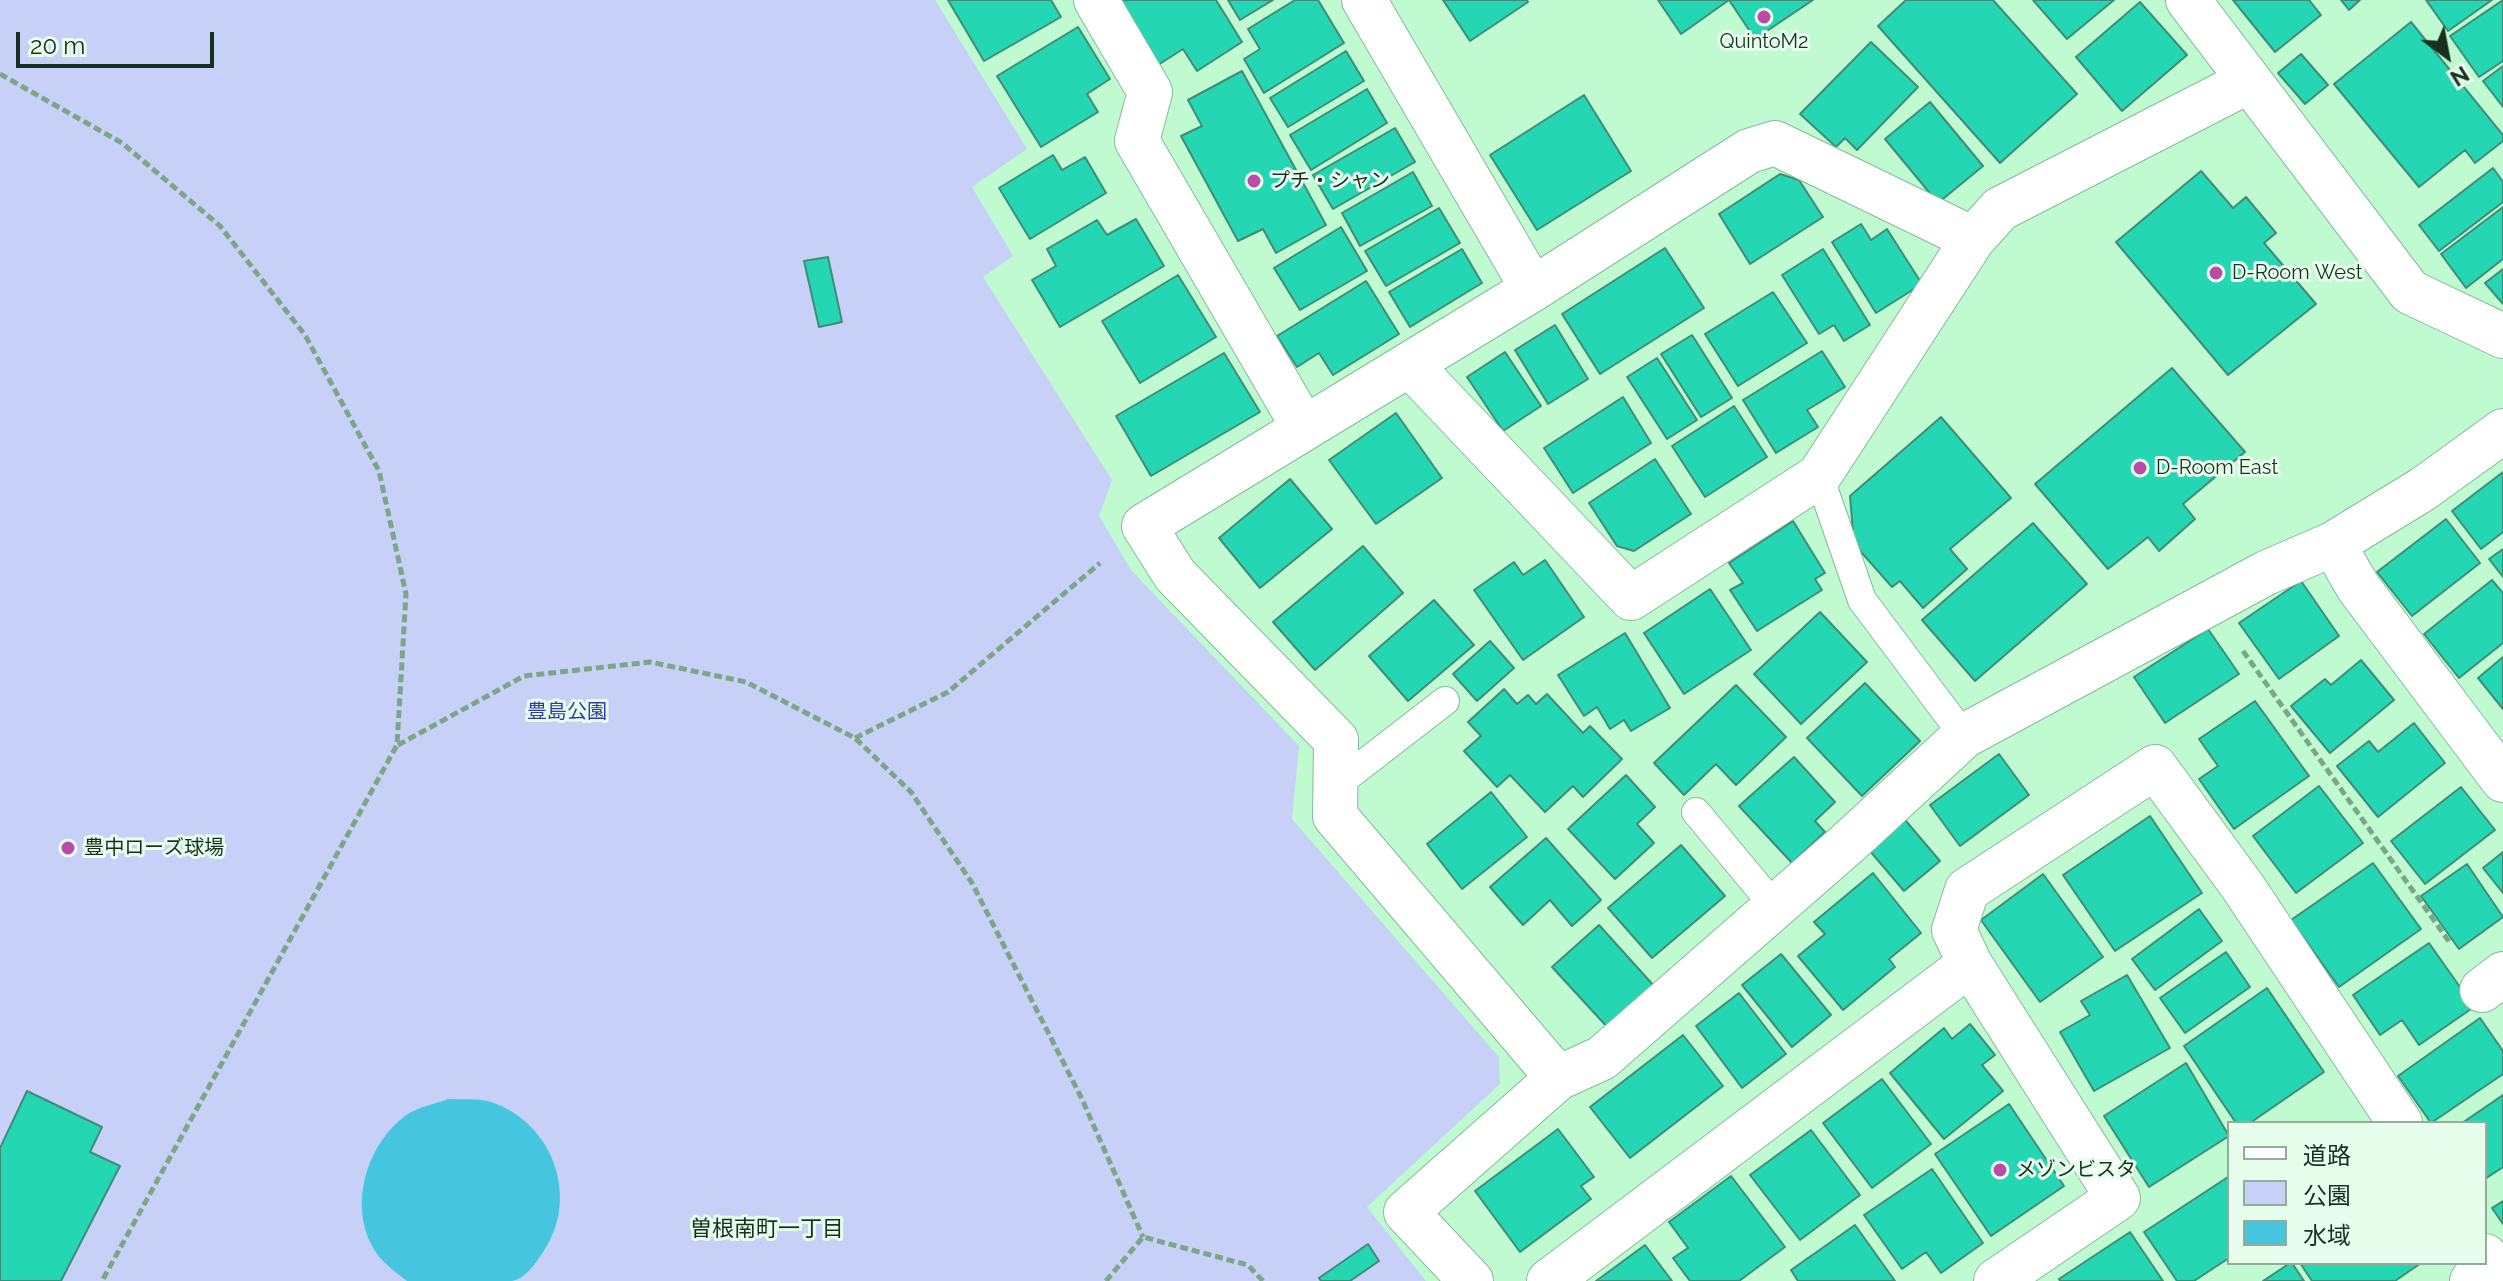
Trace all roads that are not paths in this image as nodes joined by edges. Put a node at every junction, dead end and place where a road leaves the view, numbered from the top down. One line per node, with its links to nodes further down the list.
1 (1096, 0): 9 (street)
2 (1364, 0): 6 (street)
3 (2188, 0): 4 (street)
4 (2249, 81): 5 (street); 7 (street)
5 (1973, 239): 6 (street); 11 (street)
6 (1533, 289): 8 (street)
7 (2503, 336)
8 (1410, 365): 9 (street); 11 (street)
9 (1304, 428): 16 (street)
10 (2503, 431): 12 (street)
11 (1819, 476): 14 (lane)
12 (2333, 544): 14 (street); 15 (street)
13 (1445, 701): 16 (lane)
14 (1964, 736): 18 (street)
15 (2503, 780)
16 (1335, 786): 20 (street)
17 (1696, 812): 18 (lane)
18 (1775, 907): 20 (street)
19 (1970, 964): 21 (street); 24 (street); 25 (street)
20 (1558, 1078): 23 (street)
21 (2399, 1121)
22 (2487, 1259): 26 (street)
23 (1471, 1281)
24 (1549, 1281)
25 (1996, 1281)
26 (2472, 1281)

